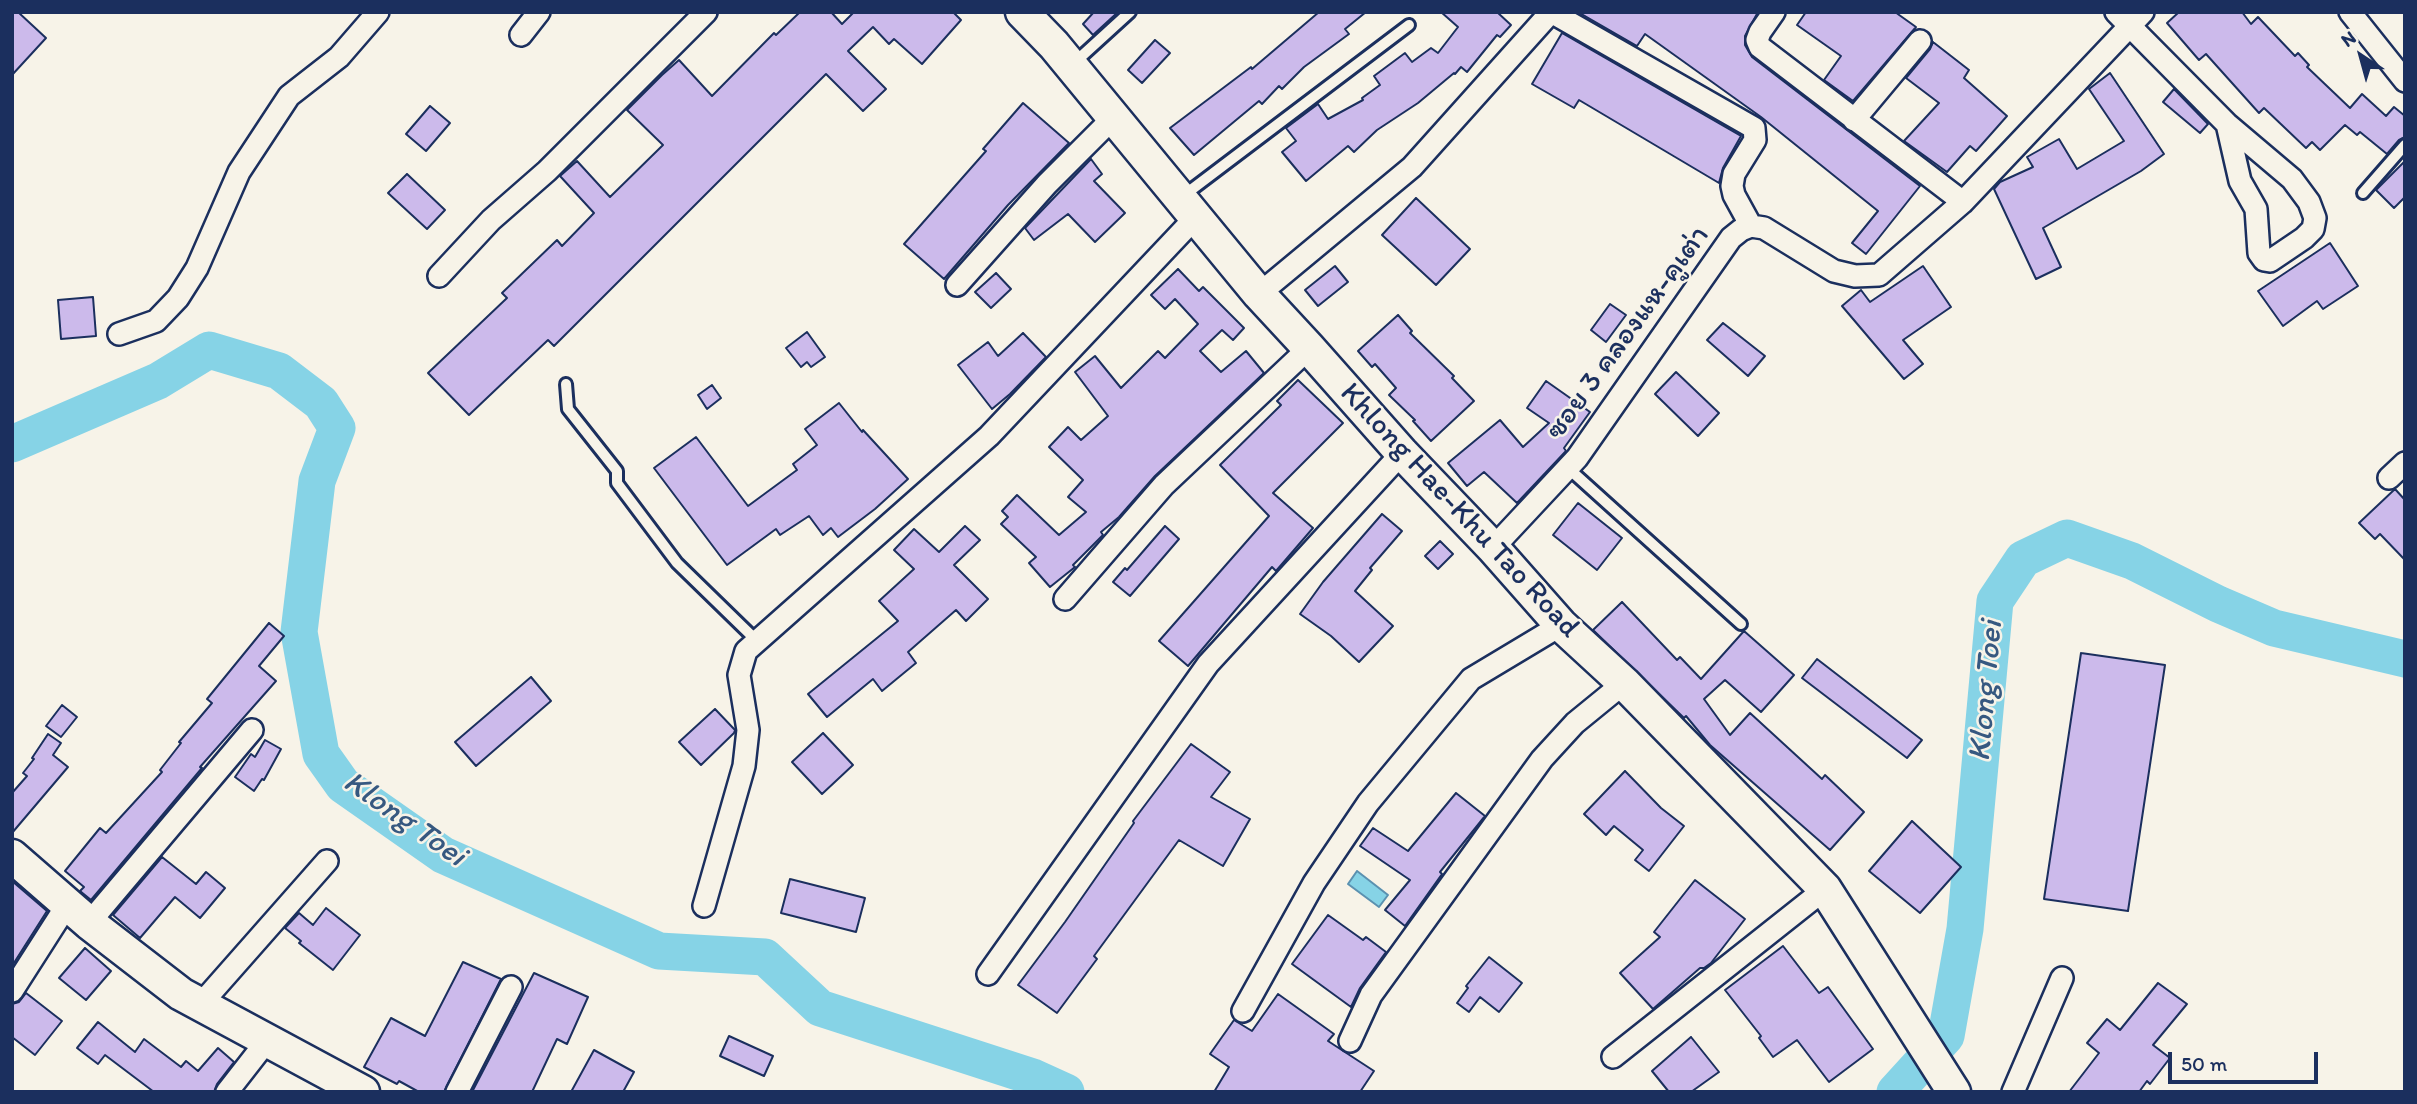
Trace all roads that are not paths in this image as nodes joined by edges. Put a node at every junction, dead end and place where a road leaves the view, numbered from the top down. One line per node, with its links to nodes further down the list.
1 (378, 12): 26 (street)
2 (539, 12): 11 (street)
3 (706, 12): 23 (street)
4 (1022, 12): 13 (street, Khlong Hae-Khu Tao Road)
5 (1130, 12): 13 (lane)
6 (1551, 12): 22 (street); 25 (street)
7 (1773, 12): 16 (street)
8 (2350, 12): 14 (street)
9 (2130, 17): 17 (street); 20 (street, ซอย 3 คลองแห-คูเต่า)
10 (1409, 25): 21 (lane)
11 (521, 35)
12 (1920, 41): 16 (street)
13 (1071, 66): 15 (street, Khlong Hae-Khu Tao Road)
14 (2405, 81)
15 (1113, 118): 21 (street, Khlong Hae-Khu Tao Road); 24 (street)
16 (1854, 120): 20 (street)
17 (2227, 124): 17 (street)
18 (2405, 145): 19 (lane)
19 (2363, 193)
20 (1963, 202): 22 (street, ซอย 3 คลองแห-คูเต่า)
21 (1188, 208): 25 (street, Khlong Hae-Khu Tao Road); 37 (street)
22 (1751, 226): 31 (street, ซอย 3 คลองแห-คูเต่า)
23 (439, 276)
24 (957, 285)
25 (1258, 294): 27 (street, Khlong Hae-Khu Tao Road)
26 (119, 334)
27 (1309, 348): 29 (street, Khlong Hae-Khu Tao Road); 34 (street)
28 (566, 384): 37 (lane)
29 (1402, 453): 33 (street, Khlong Hae-Khu Tao Road); 45 (street)
30 (2405, 463): 32 (street)
31 (1568, 468): 33 (street, ซอย 3 คลองแห-คูเต่า); 35 (lane)
32 (2389, 478)
33 (1493, 548): 36 (street, Khlong Hae-Khu Tao Road)
34 (1065, 599)
35 (1741, 624)
36 (1560, 625): 38 (street, Khlong Hae-Khu Tao Road); 50 (street)
37 (756, 640): 43 (street)
38 (1624, 683): 42 (street, Khlong Hae-Khu Tao Road); 51 (street)
39 (252, 730): 44 (street)
40 (12, 856): 44 (street)
41 (327, 861): 49 (street)
42 (1825, 889): 53 (street); 57 (street, Khlong Hae-Khu Tao Road)
43 (704, 906)
44 (78, 914): 48 (street); 49 (street)
45 (988, 974)
46 (2062, 978): 58 (street)
47 (511, 987): 56 (street)
48 (12, 991)
49 (200, 1005): 52 (street)
50 (1243, 1011)
51 (1350, 1041)
52 (266, 1042): 54 (street); 55 (street)
53 (1613, 1057)
54 (227, 1092)
55 (363, 1092)
56 (457, 1092)
57 (1954, 1092)
58 (2014, 1092)

